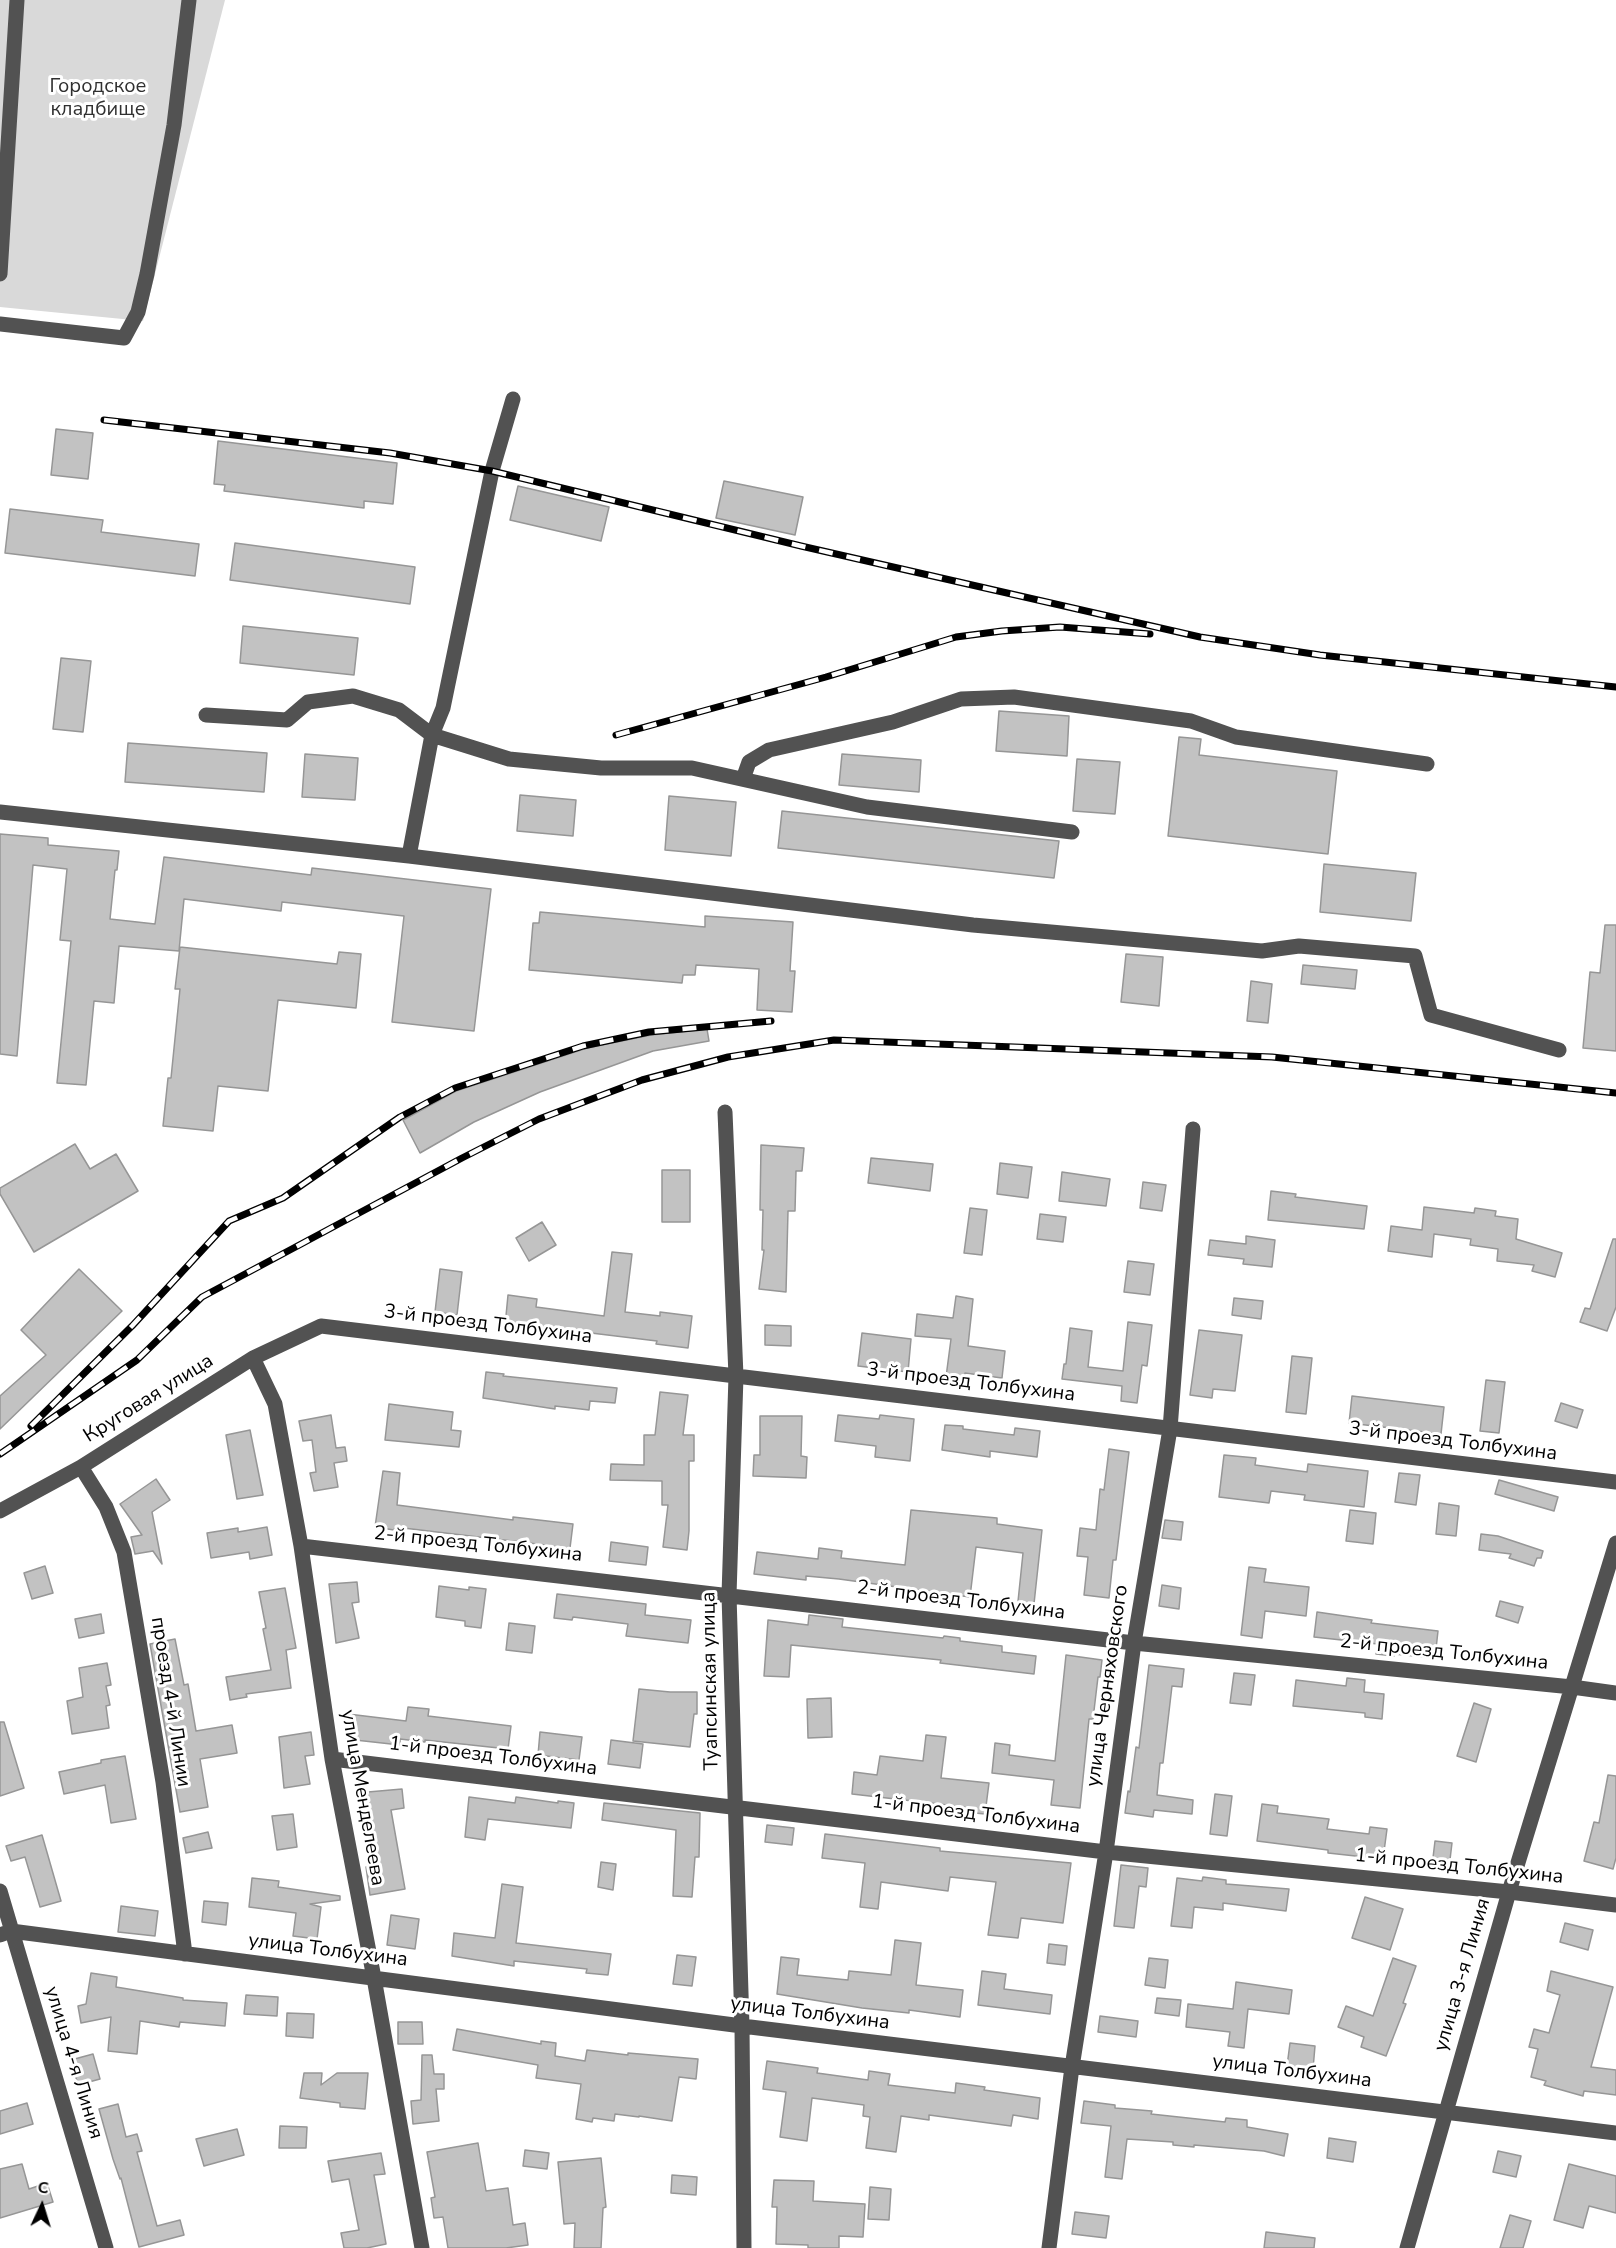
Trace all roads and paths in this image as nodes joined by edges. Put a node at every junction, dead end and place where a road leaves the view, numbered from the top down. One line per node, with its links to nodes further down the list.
1 (17, 0): 3 (street)
2 (189, 0): 5 (street)
3 (3, 159): 4 (street)
4 (0, 274)
5 (0, 324)
6 (513, 399): 8 (street)
7 (206, 715): 8 (street)
8 (432, 735): 10 (street); 13 (street)
9 (1427, 764): 10 (street)
10 (743, 779): 12 (street)
11 (0, 812): 13 (street)
12 (1072, 832)
13 (409, 856): 14 (street)
14 (1559, 1050)
15 (725, 1113): 19 (street, Туапсинская улица)
16 (1193, 1129): 20 (street, улица Черняховского)
17 (321, 1326): 18 (street, Круговая улица); 19 (street, 3-й проезд Толбухина)
18 (253, 1358): 21 (street, Круговая улица); 25 (street, улица Менделеева)
19 (736, 1376): 20 (street, 3-й проезд Толбухина); 26 (street, Туапсинская улица)
20 (1170, 1429): 22 (street, 3-й проезд Толбухина); 27 (street, улица Черняховского)
21 (81, 1467): 23 (street, Круговая улица); 37 (street, проезд 4-й Линии)
22 (1616, 1482)
23 (0, 1512)
24 (1616, 1543): 28 (street, улица 3-я Линия)
25 (301, 1546): 26 (street, 2-й проезд Толбухина); 30 (street, улица Менделеева)
26 (729, 1595): 27 (street, 2-й проезд Толбухина); 31 (street, Туапсинская улица)
27 (1134, 1643): 28 (street, 2-й проезд Толбухина); 32 (street, улица Черняховского)
28 (1572, 1687): 29 (street, 2-й проезд Толбухина); 34 (street, улица 3-я Линия)
29 (1616, 1693)
30 (332, 1759): 31 (street, 1-й проезд Толбухина); 38 (street, улица Менделеева)
31 (735, 1806): 32 (street, 1-й проезд Толбухина); 39 (street, Туапсинская улица)
32 (1106, 1852): 34 (street, 1-й проезд Толбухина); 40 (street, улица Черняховского)
33 (0, 1891): 36 (street, улица 4-я Линия)
34 (1509, 1892): 35 (street, 1-й проезд Толбухина); 41 (street, улица 3-я Линия)
35 (1616, 1905)
36 (6, 1933): 37 (street, улица Толбухина); 43 (street, улица 4-я Линия)
37 (185, 1954): 38 (street, улица Толбухина)
38 (374, 1978): 39 (street, улица Толбухина); 44 (street, улица Менделеева)
39 (742, 2026): 40 (street, улица Толбухина); 45 (street, Туапсинская улица)
40 (1072, 2067): 41 (street, улица Толбухина); 46 (street, улица Черняховского)
41 (1447, 2112): 42 (street, улица Толбухина); 47 (street, улица 3-я Линия)
42 (1616, 2133)
43 (106, 2248)
44 (422, 2248)
45 (744, 2248)
46 (1049, 2248)
47 (1407, 2248)

